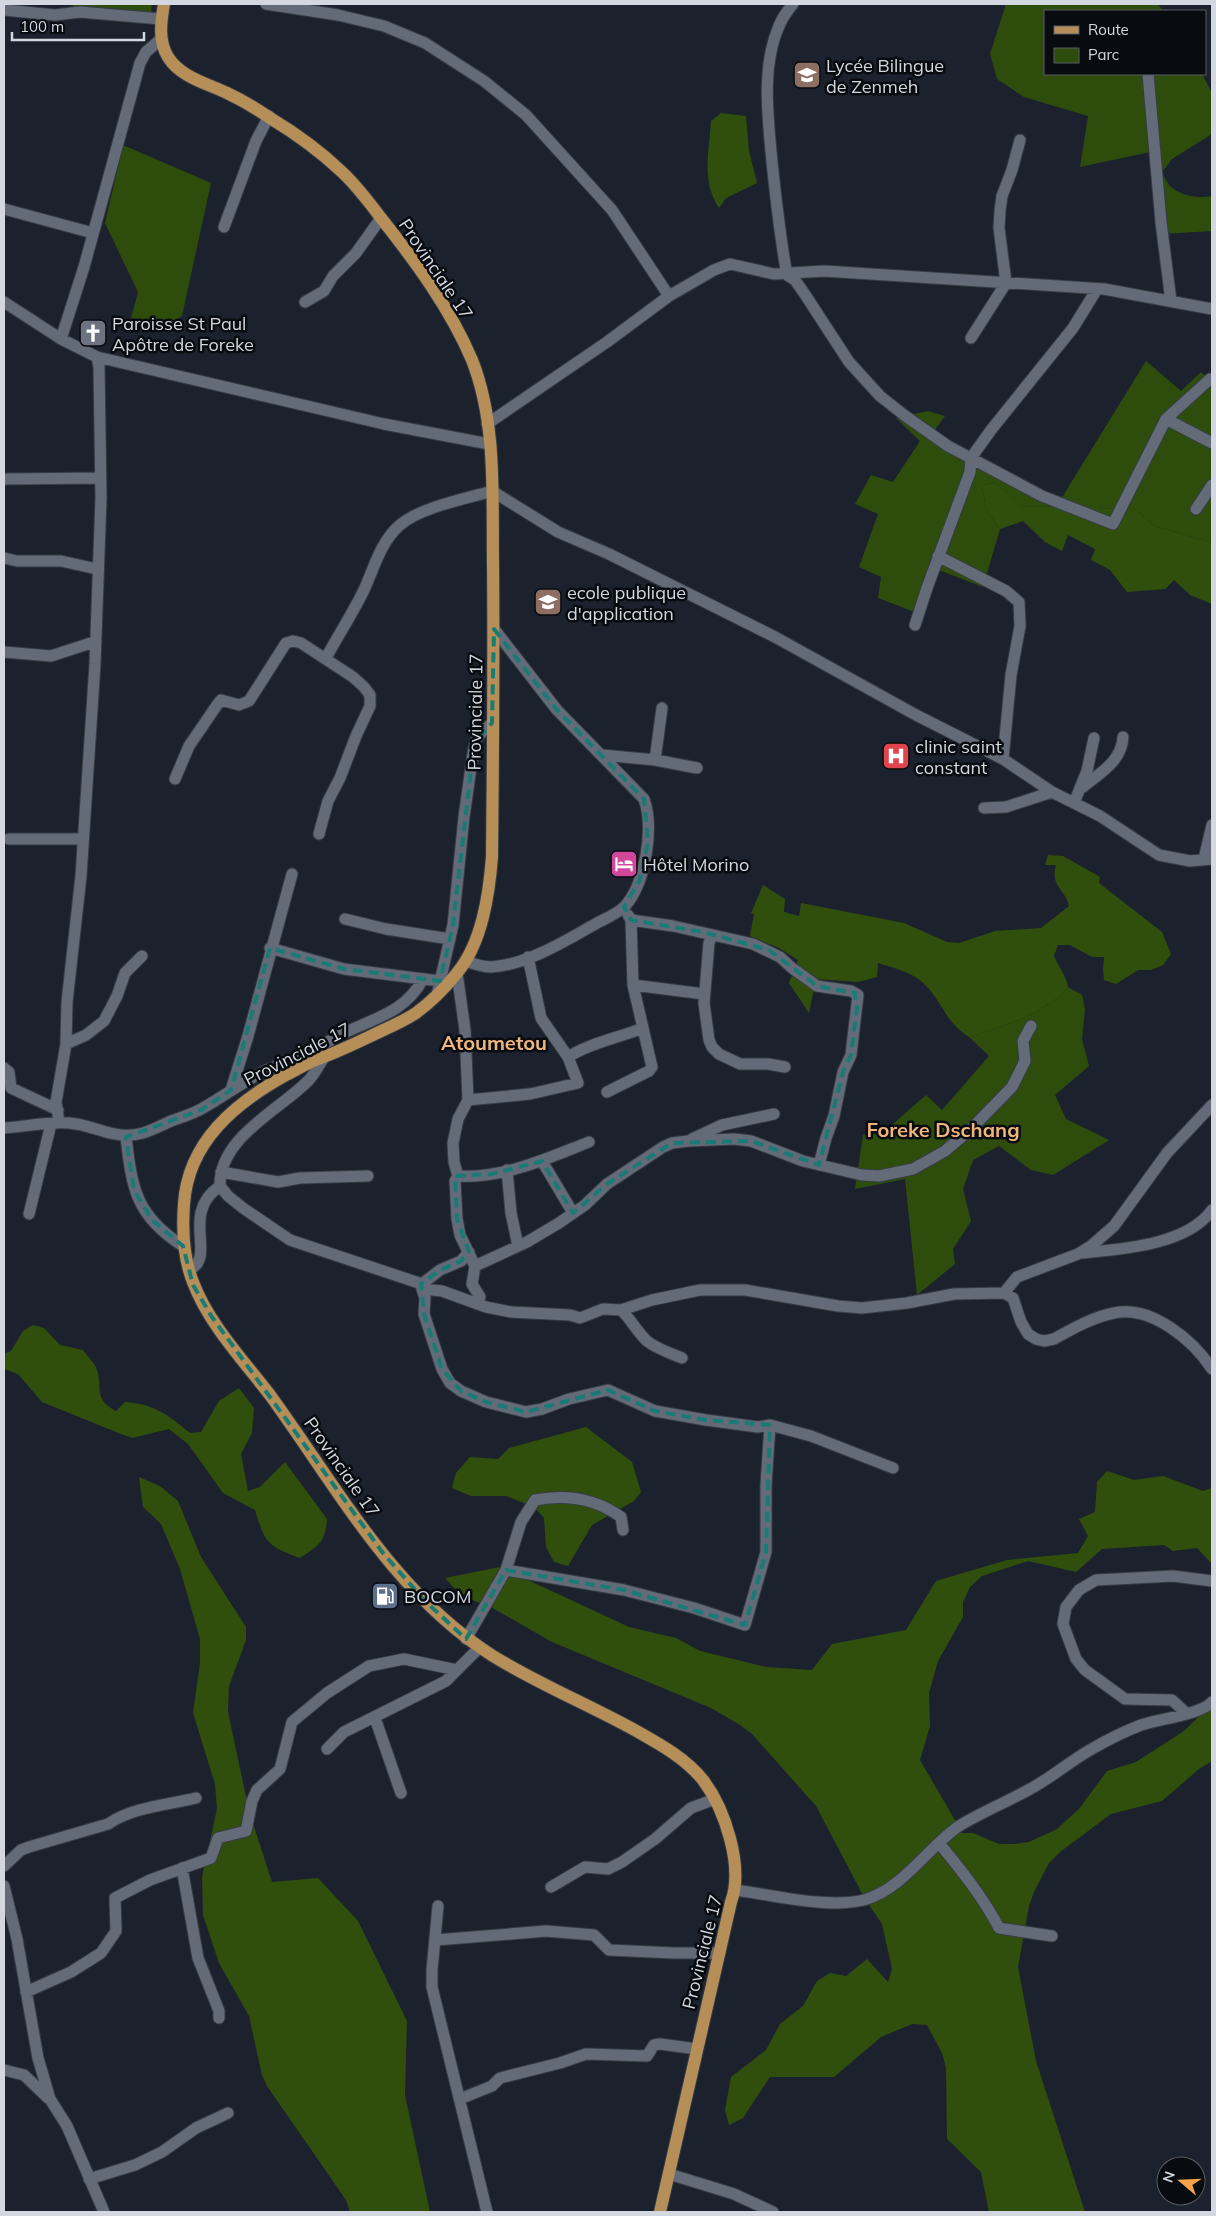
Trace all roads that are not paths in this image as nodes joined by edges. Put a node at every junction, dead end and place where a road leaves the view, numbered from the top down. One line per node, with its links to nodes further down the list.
1 (164, 4): 5 (main road, Provinciale 17)
2 (266, 4): 17 (street)
3 (794, 4): 14 (street)
4 (4, 10): 5 (street)
5 (161, 19): 6 (main road, Provinciale 17)
6 (162, 39): 8 (main road, Provinciale 17); 13 (street)
7 (1148, 75): 18 (street)
8 (269, 116): 11 (main road, Provinciale 17); 12 (street)
9 (1020, 140): 15 (street)
10 (4, 209): 13 (street)
11 (381, 218): 20 (street); 27 (main road, Provinciale 17)
12 (224, 227)
13 (93, 233): 23 (street)
14 (787, 275): 15 (street); 17 (street); 30 (street)
15 (1006, 283): 16 (street); 22 (street)
16 (1097, 289): 18 (street); 30 (street)
17 (670, 296): 27 (street)
18 (1171, 301): 21 (street)
19 (4, 302): 23 (street)
20 (305, 302)
21 (1212, 309)
22 (971, 338)
23 (61, 339): 24 (street)
24 (97, 357): 28 (street); 31 (street)
25 (1210, 380): 26 (street)
26 (1166, 419): 29 (street); 30 (street)
27 (487, 424): 28 (main road, Provinciale 17)
28 (489, 444): 34 (main road, Provinciale 17)
29 (1212, 444)
30 (971, 458): 36 (street)
31 (100, 478): 32 (street); 38 (street)
32 (4, 479)
33 (1212, 485): 35 (street)
34 (492, 492): 40 (main road, Provinciale 17); 43 (street); 49 (street)
35 (1196, 509)
36 (938, 556): 39 (street); 49 (street)
37 (4, 558): 38 (street)
38 (97, 568): 41 (street)
39 (915, 625)
40 (494, 629): 45 (main road, Provinciale 17); 48 (street)
41 (94, 642): 42 (street); 60 (street)
42 (4, 652)
43 (326, 658): 52 (street); 58 (street)
44 (662, 708): 50 (street)
45 (492, 723): 67 (street); 71 (main road, Provinciale 17)
46 (1123, 737): 53 (street)
47 (1094, 738): 53 (street)
48 (602, 755): 50 (street); 63 (street)
49 (1003, 759): 54 (street)
50 (655, 760): 51 (street)
51 (696, 768)
52 (175, 779)
53 (1082, 787): 55 (street)
54 (1052, 792): 55 (street); 56 (street)
55 (1074, 803): 61 (street)
56 (984, 808)
57 (1212, 825): 61 (street)
58 (319, 834)
59 (9, 839): 60 (street)
60 (83, 839): 80 (street)
61 (1208, 859)
62 (292, 874): 68 (street)
63 (624, 907): 65 (street); 70 (street)
64 (345, 919): 67 (street)
65 (631, 920): 66 (street); 75 (street)
66 (712, 935): 76 (street); 97 (street)
67 (450, 939): 74 (street)
68 (270, 948): 73 (street); 85 (street)
69 (142, 956): 80 (street)
70 (528, 957): 71 (street); 81 (street)
71 (465, 961): 72 (main road, Provinciale 17)
72 (457, 973): 77 (main road, Provinciale 17); 87 (street)
73 (424, 979): 74 (street); 82 (street)
74 (440, 981): 77 (street)
75 (633, 985): 76 (street); 79 (street)
76 (704, 994): 83 (street)
77 (437, 995): 82 (main road, Provinciale 17)
78 (1031, 1026): 97 (street)
79 (643, 1028): 81 (street); 86 (street)
80 (66, 1044): 89 (street)
81 (568, 1057): 87 (street)
82 (316, 1058): 85 (street); 99 (street); 106 (main road, Provinciale 17)
83 (785, 1067)
84 (4, 1068): 89 (street)
85 (231, 1090): 93 (street)
86 (607, 1092)
87 (468, 1100): 101 (street)
88 (1212, 1105): 109 (street)
89 (58, 1110): 91 (street)
90 (774, 1114): 94 (street)
91 (55, 1123): 92 (street); 93 (street); 105 (street)
92 (4, 1128)
93 (126, 1136): 106 (street)
94 (688, 1140): 97 (street); 104 (street)
95 (589, 1142): 96 (street)
96 (542, 1161): 98 (street); 104 (street)
97 (818, 1165)
98 (507, 1170): 101 (street); 107 (street)
99 (221, 1172): 100 (street); 102 (street)
100 (368, 1176)
101 (458, 1176): 108 (street)
102 (220, 1186): 111 (street); 112 (street)
103 (1212, 1210): 109 (street)
104 (573, 1213): 107 (street)
105 (29, 1214)
106 (183, 1246): 111 (main road, Provinciale 17)
107 (518, 1246): 110 (street)
108 (469, 1252): 110 (street); 112 (street)
109 (1078, 1254): 113 (street)
110 (475, 1266): 114 (street)
111 (189, 1270): 123 (main road, Provinciale 17)
112 (422, 1286): 114 (street); 118 (street)
113 (1004, 1293): 115 (street); 117 (street)
114 (477, 1304): 115 (street)
115 (621, 1310): 116 (street)
116 (682, 1358)
117 (1212, 1369)
118 (770, 1425): 119 (street); 121 (street)
119 (893, 1468)
120 (623, 1530): 121 (street)
121 (506, 1570): 123 (street)
122 (1212, 1581): 127 (street)
123 (466, 1639): 124 (main road, Provinciale 17)
124 (480, 1647): 125 (street); 132 (main road, Provinciale 17)
125 (457, 1670): 128 (street); 135 (street)
126 (1212, 1702): 127 (street)
127 (1186, 1713): 133 (street)
128 (375, 1718): 129 (street); 130 (street)
129 (328, 1749)
130 (401, 1793)
131 (196, 1798): 134 (street)
132 (715, 1799): 137 (street); 138 (main road, Provinciale 17)
133 (939, 1843): 138 (street); 140 (street)
134 (4, 1866)
135 (182, 1868): 143 (street); 144 (street)
136 (4, 1886): 143 (street)
137 (551, 1887)
138 (735, 1890): 142 (main road, Provinciale 17)
139 (438, 1906): 141 (street)
140 (1052, 1936)
141 (436, 1940): 142 (street); 150 (street)
142 (720, 1953): 145 (main road, Provinciale 17)
143 (26, 1992): 146 (street)
144 (219, 2018)
145 (698, 2049): 150 (street); 152 (main road, Provinciale 17)
146 (39, 2063): 148 (street); 149 (street)
147 (4, 2070): 148 (street)
148 (24, 2075): 149 (street)
149 (50, 2099): 153 (street)
150 (460, 2099): 155 (street)
151 (228, 2113): 153 (street)
152 (669, 2174): 156 (main road, Provinciale 17); 157 (street)
153 (89, 2179): 154 (street)
154 (104, 2212)
155 (486, 2212)
156 (660, 2212)
157 (773, 2212)

